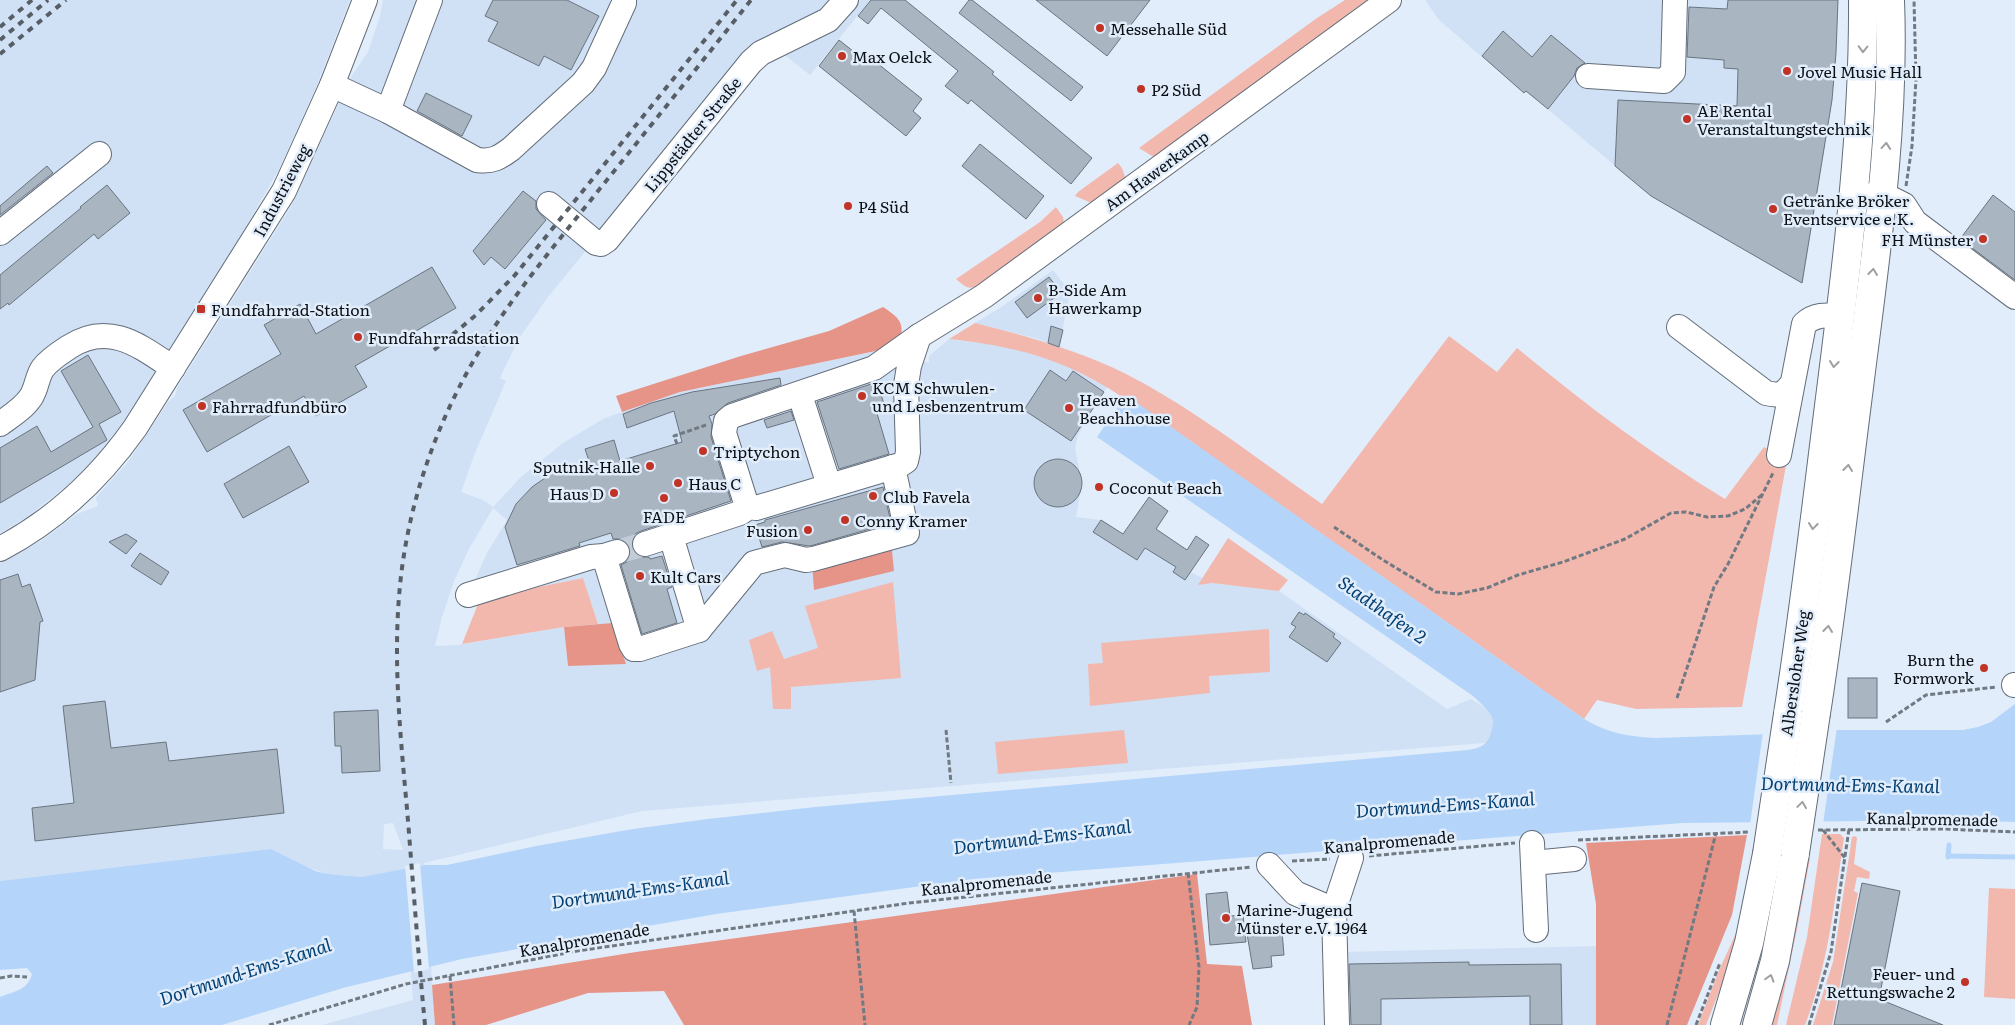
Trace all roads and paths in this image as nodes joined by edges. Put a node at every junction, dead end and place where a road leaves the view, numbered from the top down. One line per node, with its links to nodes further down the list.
1 (365, 0): 10 (street, Industrieweg)
2 (430, 0): 11 (street)
3 (624, 0): 11 (street)
4 (846, 0): 15 (street, Lippstädter Straße)
5 (1389, 0): 21 (street, Am Hawerkamp)
6 (1675, 0): 9 (street)
7 (1863, 0): 13 (main road, Albersloher Weg, one-way to 13)
8 (1890, 0): 14 (main road, Albersloher Weg, one-way to 8)
9 (1588, 76)
10 (332, 85): 11 (street); 22 (street, Industrieweg)
11 (388, 111)
12 (99, 154): 16 (street)
13 (1854, 197): 14 (street); 18 (main road, Albersloher Weg)
14 (1893, 200): 17 (street); 19 (main road, Albersloher Weg, one-way to 14)
15 (549, 204)
16 (0, 233)
17 (2015, 297)
18 (1840, 316): 19 (main road); 23 (street); 64 (main road, Albersloher Weg, one-way to 64, bridge)
19 (1867, 320): 65 (main road, Albersloher Weg, one-way to 19, bridge)
20 (1679, 327): 23 (street)
21 (919, 336): 24 (street, Am Hawerkamp); 29 (street)
22 (174, 368): 26 (street); 36 (street, Industrieweg)
23 (1791, 385): 28 (street)
24 (800, 395): 25 (street, Am Hawerkamp); 30 (street)
25 (726, 422): 27 (path); 32 (street)
26 (0, 424)
27 (677, 444)
28 (1779, 456): 31 (path)
29 (893, 467): 30 (street); 38 (street)
30 (829, 485): 32 (street)
31 (1763, 494): 33 (path); 40 (path)
32 (750, 507): 34 (street)
33 (1334, 527)
34 (671, 536): 35 (street); 38 (street)
35 (645, 544)
36 (0, 549)
37 (468, 595): 38 (street)
38 (699, 630)
39 (2015, 685): 41 (path)
40 (1677, 698)
41 (1886, 722)
42 (946, 730): 43 (path)
43 (951, 783)
44 (1822, 830): 49 (path)
45 (2015, 832): 49 (path, Kanalpromenade)
46 (1572, 850): 47 (street); 63 (path)
47 (1532, 853): 48 (path, Kanalpromenade); 54 (street)
48 (1351, 858): 50 (path, Kanalpromenade); 52 (street)
49 (1846, 858): 66 (path)
50 (1270, 865): 51 (path, Kanalpromenade); 52 (street)
51 (1188, 873): 53 (path, Kanalpromenade); 61 (path)
52 (1334, 910): 62 (street)
53 (854, 911): 55 (path, Kanalpromenade); 60 (path)
54 (1536, 930)
55 (450, 976): 58 (path, Kanalpromenade); 59 (path)
56 (27, 977): 57 (path)
57 (0, 978)
58 (269, 1025)
59 (454, 1025)
60 (865, 1025)
61 (1189, 1025)
62 (1337, 1025)
63 (1667, 1025)
64 (1725, 1025)
65 (1757, 1025)
66 (1809, 1025)

